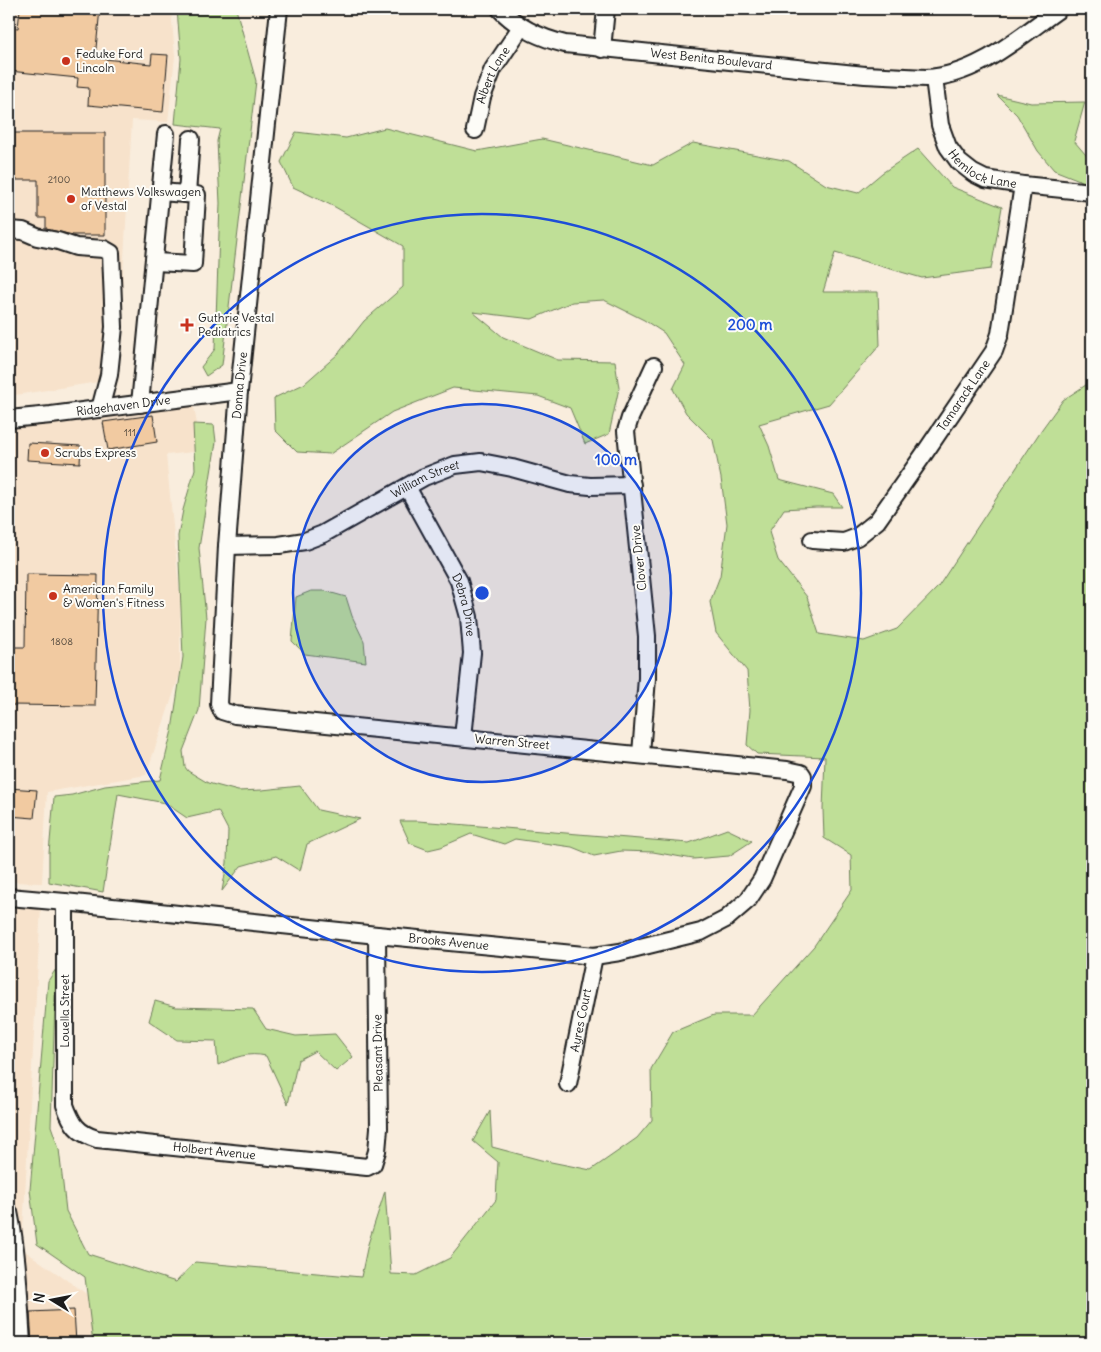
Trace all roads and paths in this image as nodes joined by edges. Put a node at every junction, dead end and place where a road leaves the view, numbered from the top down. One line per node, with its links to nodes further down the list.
1 (279, 9): 18 (street, Donna Drive)
2 (500, 9): 5 (street, West Benita Boulevard)
3 (606, 9): 6 (street)
4 (1059, 9): 7 (street, West Benita Boulevard)
5 (520, 26): 6 (street, West Benita Boulevard); 8 (street, Albert Lane)
6 (602, 49): 7 (street, West Benita Boulevard)
7 (934, 78): 11 (street, Hemlock Lane)
8 (475, 130)
9 (166, 134): 12 (street)
10 (191, 138): 14 (street)
11 (1022, 185): 13 (street, Hemlock Lane); 24 (street, Tamarack Lane)
12 (161, 192): 14 (street); 16 (street)
13 (1092, 192)
14 (192, 194): 16 (street)
15 (9, 230): 20 (street)
16 (155, 262): 19 (street)
17 (654, 366): 22 (street, Clover Drive)
18 (239, 391): 19 (street, Ridgehaven Drive); 25 (street, Donna Drive)
19 (140, 404): 20 (street, Ridgehaven Drive)
20 (100, 409): 21 (street, Ridgehaven Drive)
21 (9, 419)
22 (632, 485): 23 (street, William Street); 28 (street, Clover Drive)
23 (407, 487): 25 (street, William Street); 27 (street, Debra Drive)
24 (812, 540)
25 (227, 546): 26 (street, Donna Drive)
26 (220, 704): 27 (street, Warren Street)
27 (463, 737): 28 (street, Warren Street)
28 (641, 754): 29 (street, Warren Street)
29 (803, 782): 33 (street, Brooks Avenue)
30 (9, 898): 31 (street, Brooks Avenue)
31 (65, 902): 32 (street, Brooks Avenue); 35 (street, Louella Street)
32 (377, 936): 33 (street, Brooks Avenue); 36 (street, Pleasant Drive)
33 (594, 956): 34 (street, Ayres Court)
34 (568, 1084)
35 (70, 1119): 36 (street, Holbert Avenue)
36 (367, 1167)
37 (9, 1212): 38 (street)
38 (22, 1343)

